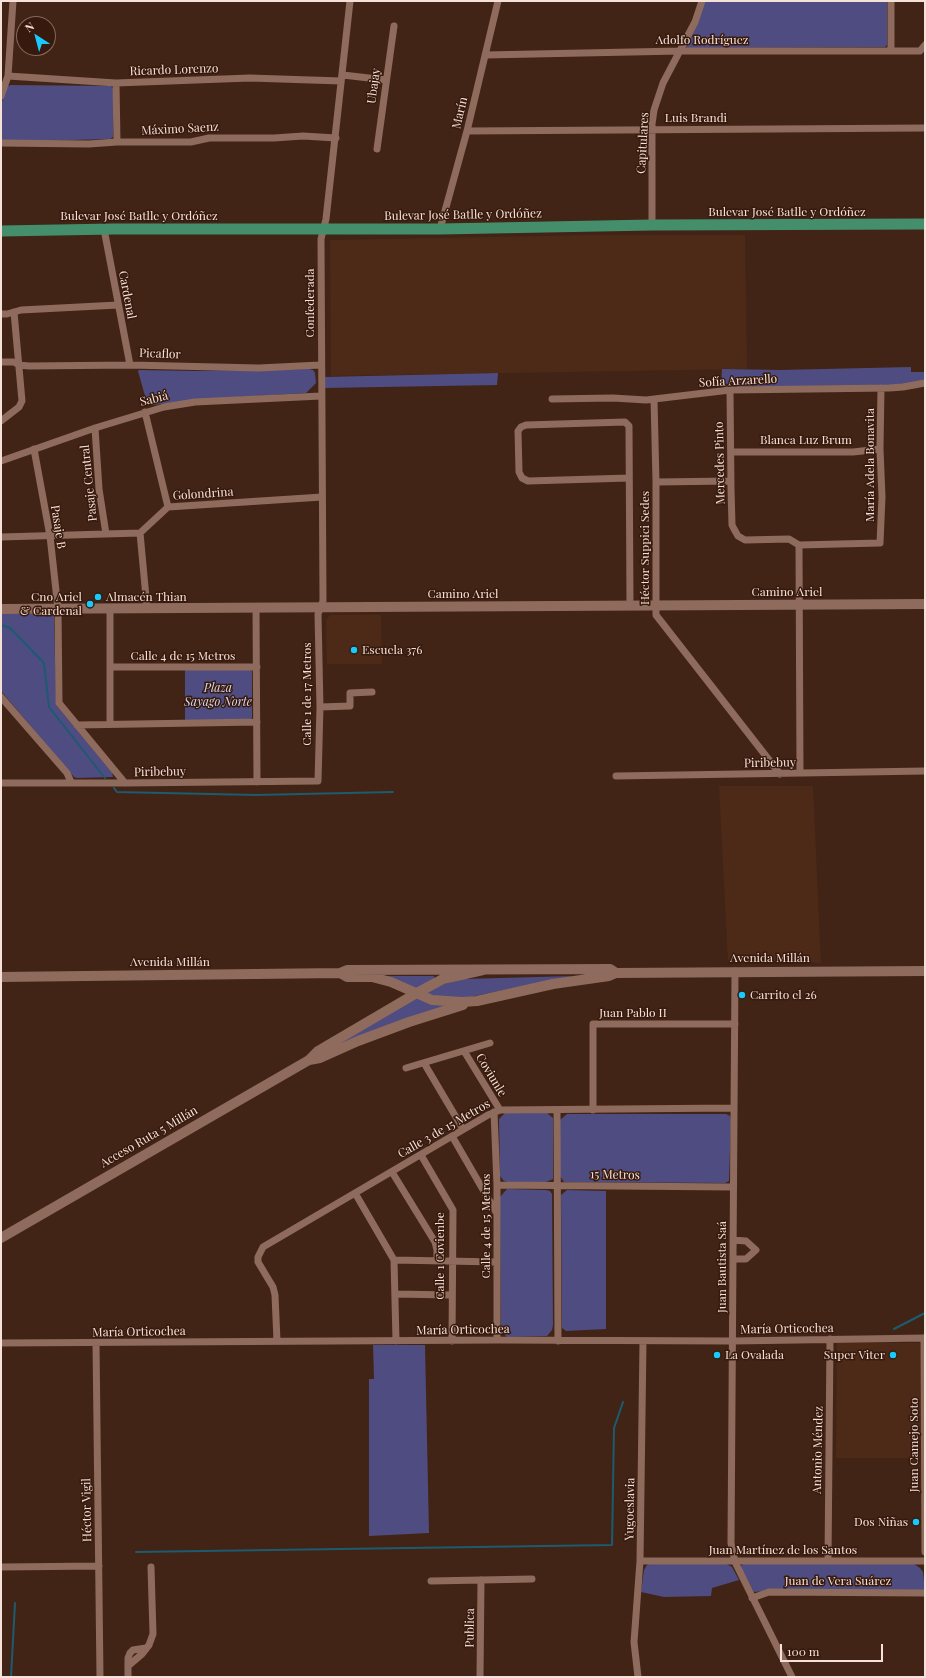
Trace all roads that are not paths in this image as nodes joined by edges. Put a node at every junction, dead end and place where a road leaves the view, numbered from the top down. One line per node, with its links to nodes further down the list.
1 (13, 1): 12 (street)
2 (350, 1): 13 (street, Confederada)
3 (498, 1): 11 (street, Marín)
4 (702, 1): 8 (street, Capitulares)
5 (891, 1): 9 (street)
6 (394, 26): 14 (street, Ubajay)
7 (925, 45): 10 (street, Adolfo Rodríguez)
8 (680, 51): 9 (street, Adolfo Rodríguez); 11 (street, Adolfo Rodríguez); 18 (street, Capitulares)
9 (891, 51): 10 (street, Adolfo Rodríguez)
10 (922, 51)
11 (485, 55): 19 (street, Marín)
12 (8, 76): 15 (street, Ricardo Lorenzo); 16 (street)
13 (342, 78): 14 (street, Ricardo Lorenzo); 15 (street, Ricardo Lorenzo); 20 (street, Confederada)
14 (386, 80): 23 (street, Ubajay)
15 (116, 84): 21 (street)
16 (1, 96)
17 (925, 128): 18 (street, Luis Brandi)
18 (652, 130): 19 (street, Luis Brandi); 25 (street, Capitulares)
19 (467, 131): 28 (street, Marín)
20 (336, 138): 21 (street, Máximo Saenz); 27 (street, Confederada)
21 (117, 142): 22 (street, Máximo Saenz)
22 (1, 143)
23 (377, 149)
24 (925, 224): 25 (main road, Bulevar José Batlle y Ordóñez)
25 (652, 225): 28 (main road, Bulevar José Batlle y Ordóñez)
26 (104, 229): 27 (main road, Bulevar José Batlle y Ordóñez); 29 (main road, Bulevar José Batlle y Ordóñez); 30 (street, Cardenal)
27 (323, 229): 28 (main road, Bulevar José Batlle y Ordóñez); 36 (street, Confederada)
28 (440, 229)
29 (1, 231)
30 (118, 305): 31 (street); 34 (street, Cardenal)
31 (14, 312): 32 (street); 35 (street)
32 (1, 314)
33 (1, 362): 35 (street, Picaflor)
34 (130, 364): 35 (street, Picaflor); 36 (street, Picaflor)
35 (19, 365): 45 (street)
36 (320, 365): 40 (street, Confederada)
37 (925, 383): 38 (street, Sofía Arzarello)
38 (881, 388): 39 (street, Sofía Arzarello); 49 (street, María Adela Bonavita)
39 (730, 390): 42 (street, Sofía Arzarello); 50 (street, Mercedes Pinto)
40 (321, 396): 43 (street, Sabiá); 55 (street, Confederada)
41 (552, 399): 42 (street, Sofía Arzarello)
42 (654, 399): 54 (street, Héctor Suppici Sedes)
43 (145, 412): 47 (street, Sabiá); 56 (street)
44 (1, 414): 45 (street)
45 (9, 414): 46 (street)
46 (1, 421)
47 (95, 428): 48 (street, Sabiá); 58 (street, Pasaje Central)
48 (34, 449): 51 (street, Sabiá); 59 (street, Pasaje B)
49 (880, 449): 50 (street, Blanca Luz Brum); 61 (street, María Adela Bonavita)
50 (731, 452): 53 (street, Mercedes Pinto)
51 (1, 461)
52 (629, 478): 52 (street); 64 (street)
53 (731, 481): 54 (street); 61 (street, Mercedes Pinto)
54 (656, 482): 65 (street, Héctor Suppici Sedes)
55 (322, 497): 56 (street, Golondrina); 67 (street, Confederada)
56 (168, 507): 57 (street, Golondrina)
57 (140, 533): 58 (street); 70 (street)
58 (106, 534): 59 (street)
59 (50, 536): 60 (street); 68 (street, Pasaje B)
60 (1, 538)
61 (799, 545): 62 (street)
62 (799, 604): 63 (street, Camino Ariel); 65 (street, Camino Ariel); 81 (street)
63 (925, 604)
64 (630, 606): 65 (street, Camino Ariel); 67 (street, Camino Ariel)
65 (656, 606): 82 (street, Héctor Suppici Sedes)
66 (256, 607): 67 (street, Camino Ariel); 70 (street, Camino Ariel); 73 (street)
67 (320, 607): 76 (street, Calle 1 de 17 Metros)
68 (58, 608): 69 (street, Camino Ariel); 71 (street, Camino Ariel); 79 (street, Pasaje B)
69 (110, 608): 70 (street, Camino Ariel); 72 (street)
70 (147, 608)
71 (1, 609)
72 (110, 667): 73 (street, Calle 4 de 15 Metros); 78 (street)
73 (257, 667): 77 (street)
74 (372, 692): 76 (street)
75 (1, 697): 85 (street)
76 (320, 707): 84 (street, Calle 1 de 17 Metros)
77 (257, 722): 78 (street); 86 (street)
78 (110, 724): 79 (street)
79 (76, 725): 88 (street, Pasaje B)
80 (925, 771): 81 (street, Piribebuy)
81 (800, 773): 82 (street, Piribebuy)
82 (780, 774): 83 (street, Piribebuy)
83 (616, 776)
84 (318, 781): 86 (street, Piribebuy)
85 (71, 782): 87 (street, Piribebuy); 88 (street, Piribebuy)
86 (257, 782): 88 (street, Piribebuy)
87 (1, 783)
88 (125, 783)
89 (483, 970): 92 (street, Avenida Millán); 93 (street, Avenida Millán); 95 (street, Acceso Ruta 5 Millán)
90 (735, 971): 91 (street, Avenida Millán); 92 (street, Avenida Millán); 97 (street, Juan Bautista Saá)
91 (925, 971)
92 (616, 973): 96 (street, Avenida Millán)
93 (340, 974): 94 (street, Avenida Millán); 95 (street, Avenida Millán)
94 (1, 976)
95 (415, 994): 96 (street, Avenida Millán); 100 (street, Acceso Ruta 5 Millán)
96 (477, 1001): 100 (street, Acceso Ruta 5 Millán)
97 (735, 1024): 103 (street, Juan Bautista Saá); 105 (street, Juan Pablo II)
98 (490, 1043): 99 (street)
99 (464, 1051): 101 (street); 106 (street, Coviunle)
100 (309, 1060): 116 (street, Acceso Ruta 5 Millán)
101 (424, 1063): 102 (street); 107 (street)
102 (406, 1068)
103 (734, 1108): 105 (street, Calle 3 de 15 Metros); 113 (street, Juan Bautista Saá)
104 (557, 1110): 105 (street, Calle 3 de 15 Metros); 106 (street, Calle 3 de 15 Metros); 112 (street)
105 (593, 1110)
106 (497, 1111): 107 (street, Calle 3 de 15 Metros); 111 (street, Calle 4 de 15 Metros)
107 (463, 1129): 108 (street, Calle 3 de 15 Metros)
108 (452, 1136): 109 (street, Calle 3 de 15 Metros); 115 (street)
109 (421, 1155): 110 (street, Calle 3 de 15 Metros); 121 (street, Calle 1 Covienbe)
110 (392, 1172): 114 (street, Calle 3 de 15 Metros); 120 (street)
111 (497, 1185): 112 (street, 15 Metros); 115 (street, Calle 4 de 15 Metros)
112 (557, 1185): 113 (street, 15 Metros); 131 (street)
113 (733, 1187): 117 (street, Juan Bautista Saá)
114 (355, 1193): 119 (street); 128 (street, Calle 3 de 15 Metros)
115 (497, 1212): 122 (street, Calle 4 de 15 Metros)
116 (1, 1238)
117 (733, 1240): 118 (street, Juan Bautista Saá); 118 (street)
118 (733, 1259): 133 (street, Juan Bautista Saá)
119 (394, 1260): 120 (street); 123 (street)
120 (437, 1261): 121 (street)
121 (453, 1261): 122 (street); 124 (street, Calle 1 Covienbe)
122 (497, 1262): 127 (street, Calle 4 de 15 Metros)
123 (395, 1294): 124 (street); 129 (street)
124 (452, 1295): 130 (street, Calle 1 Covienbe)
125 (925, 1338): 126 (street, María Orticochea); 136 (street, Juan Camejo Soto)
126 (830, 1339): 133 (street, María Orticochea); 138 (street, Antonio Méndez)
127 (498, 1340): 130 (street, María Orticochea); 131 (street, María Orticochea)
128 (277, 1341): 129 (street, María Orticochea); 135 (street, María Orticochea)
129 (396, 1341): 130 (street, María Orticochea)
130 (452, 1341)
131 (558, 1341): 132 (street, María Orticochea)
132 (643, 1341): 133 (street, María Orticochea); 137 (street, Yugoeslavia)
133 (733, 1341): 140 (street, Juan Bautista Saá)
134 (1, 1343): 135 (street, María Orticochea)
135 (96, 1343): 141 (street, Héctor Vigil)
136 (925, 1552)
137 (640, 1561): 140 (street, Juan Martínez de los Santos); 152 (street, Yugoeslavia)
138 (828, 1561): 139 (street, Juan Martínez de los Santos); 140 (street, Juan Martínez de los Santos)
139 (925, 1561)
140 (735, 1562): 148 (street, Juan Bautista Saá)
141 (99, 1566): 143 (street); 149 (street, Héctor Vigil)
142 (151, 1567): 150 (street)
143 (1, 1568)
144 (532, 1579): 146 (street)
145 (431, 1580): 146 (street)
146 (481, 1580): 151 (street, Publica)
147 (925, 1593): 148 (street, Juan de Vera Suárez)
148 (752, 1598): 153 (street, Juan Bautista Saá)
149 (100, 1677)
150 (128, 1677)
151 (480, 1677)
152 (638, 1677)
153 (792, 1677)

